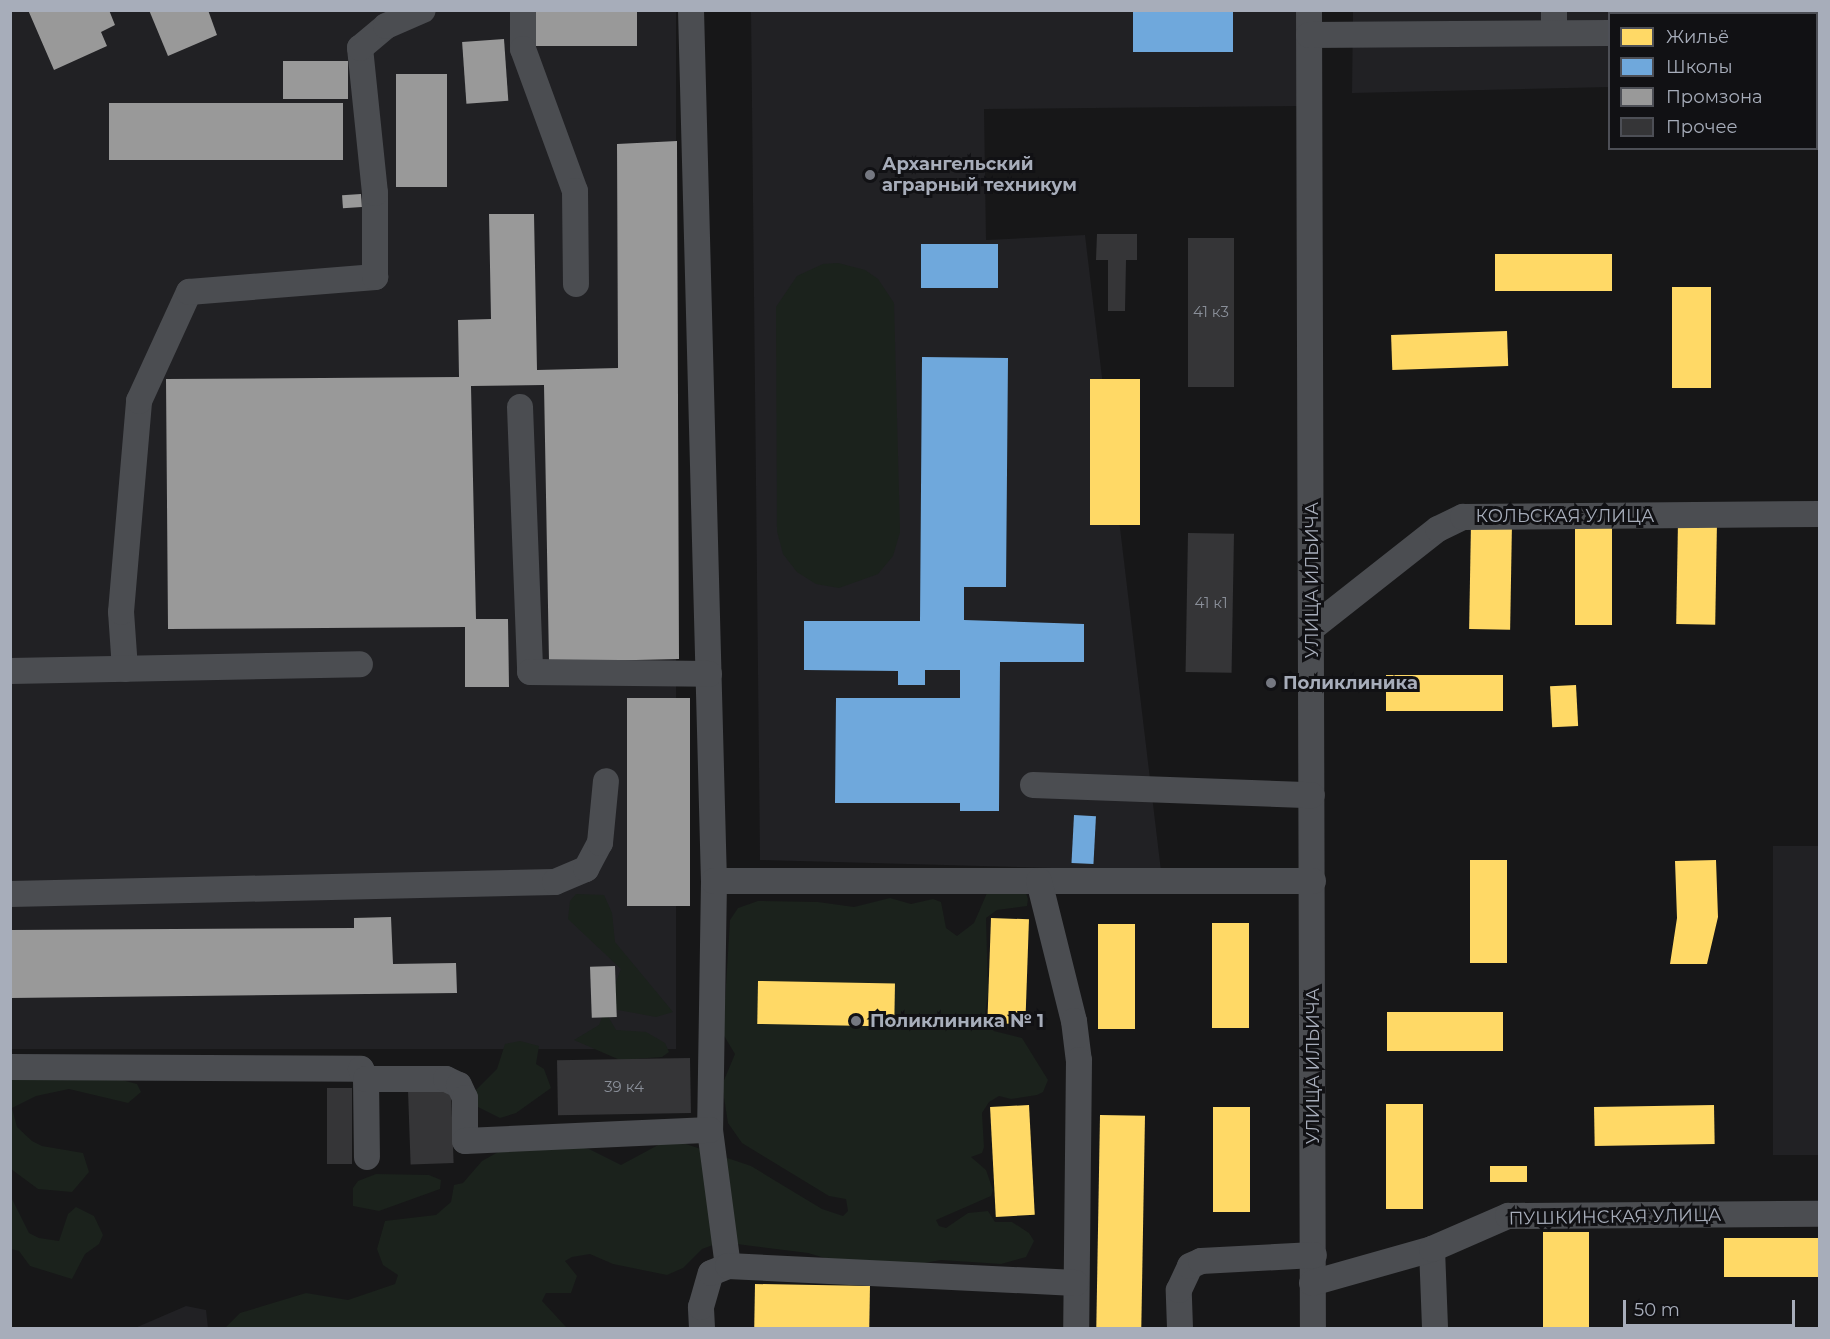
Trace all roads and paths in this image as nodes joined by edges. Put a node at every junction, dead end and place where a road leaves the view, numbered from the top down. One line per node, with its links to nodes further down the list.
1 (423, 10): 12 (street)
2 (523, 10): 7 (street)
3 (691, 10): 14 (street)
4 (1554, 21): 5 (street); 6 (street)
5 (1309, 23): 10 (street, УЛИЦА ИЛЬИЧА)
6 (1608, 33)
7 (576, 284)
8 (520, 406): 14 (street)
9 (1820, 514): 10 (street, КОЛЬСКАЯ УЛИЦА)
10 (1312, 628): 17 (street, УЛИЦА ИЛЬИЧА)
11 (360, 664): 12 (street)
12 (125, 669): 13 (street)
13 (10, 671)
14 (709, 674): 18 (street)
15 (606, 780): 21 (street)
16 (1033, 784): 17 (street)
17 (1312, 795): 20 (street, УЛИЦА ИЛЬИЧА)
18 (714, 881): 19 (street); 24 (street)
19 (1039, 881): 20 (street); 30 (street)
20 (1312, 882): 28 (street, УЛИЦА ИЛЬИЧА)
21 (10, 894)
22 (10, 1067): 23 (street)
23 (366, 1079): 24 (street); 25 (street)
24 (710, 1130): 29 (street)
25 (367, 1157)
26 (1820, 1214): 27 (street, ПУШКИНСКАЯ УЛИЦА)
27 (1432, 1249): 31 (street, ПУШКИНСКАЯ УЛИЦА); 36 (street)
28 (1314, 1255): 31 (street, УЛИЦА ИЛЬИЧА); 34 (street)
29 (728, 1266): 30 (street); 32 (street)
30 (1076, 1283): 33 (street)
31 (1312, 1283): 35 (street, УЛИЦА ИЛЬИЧА)
32 (702, 1329)
33 (1076, 1329)
34 (1180, 1329)
35 (1313, 1329)
36 (1435, 1329)

